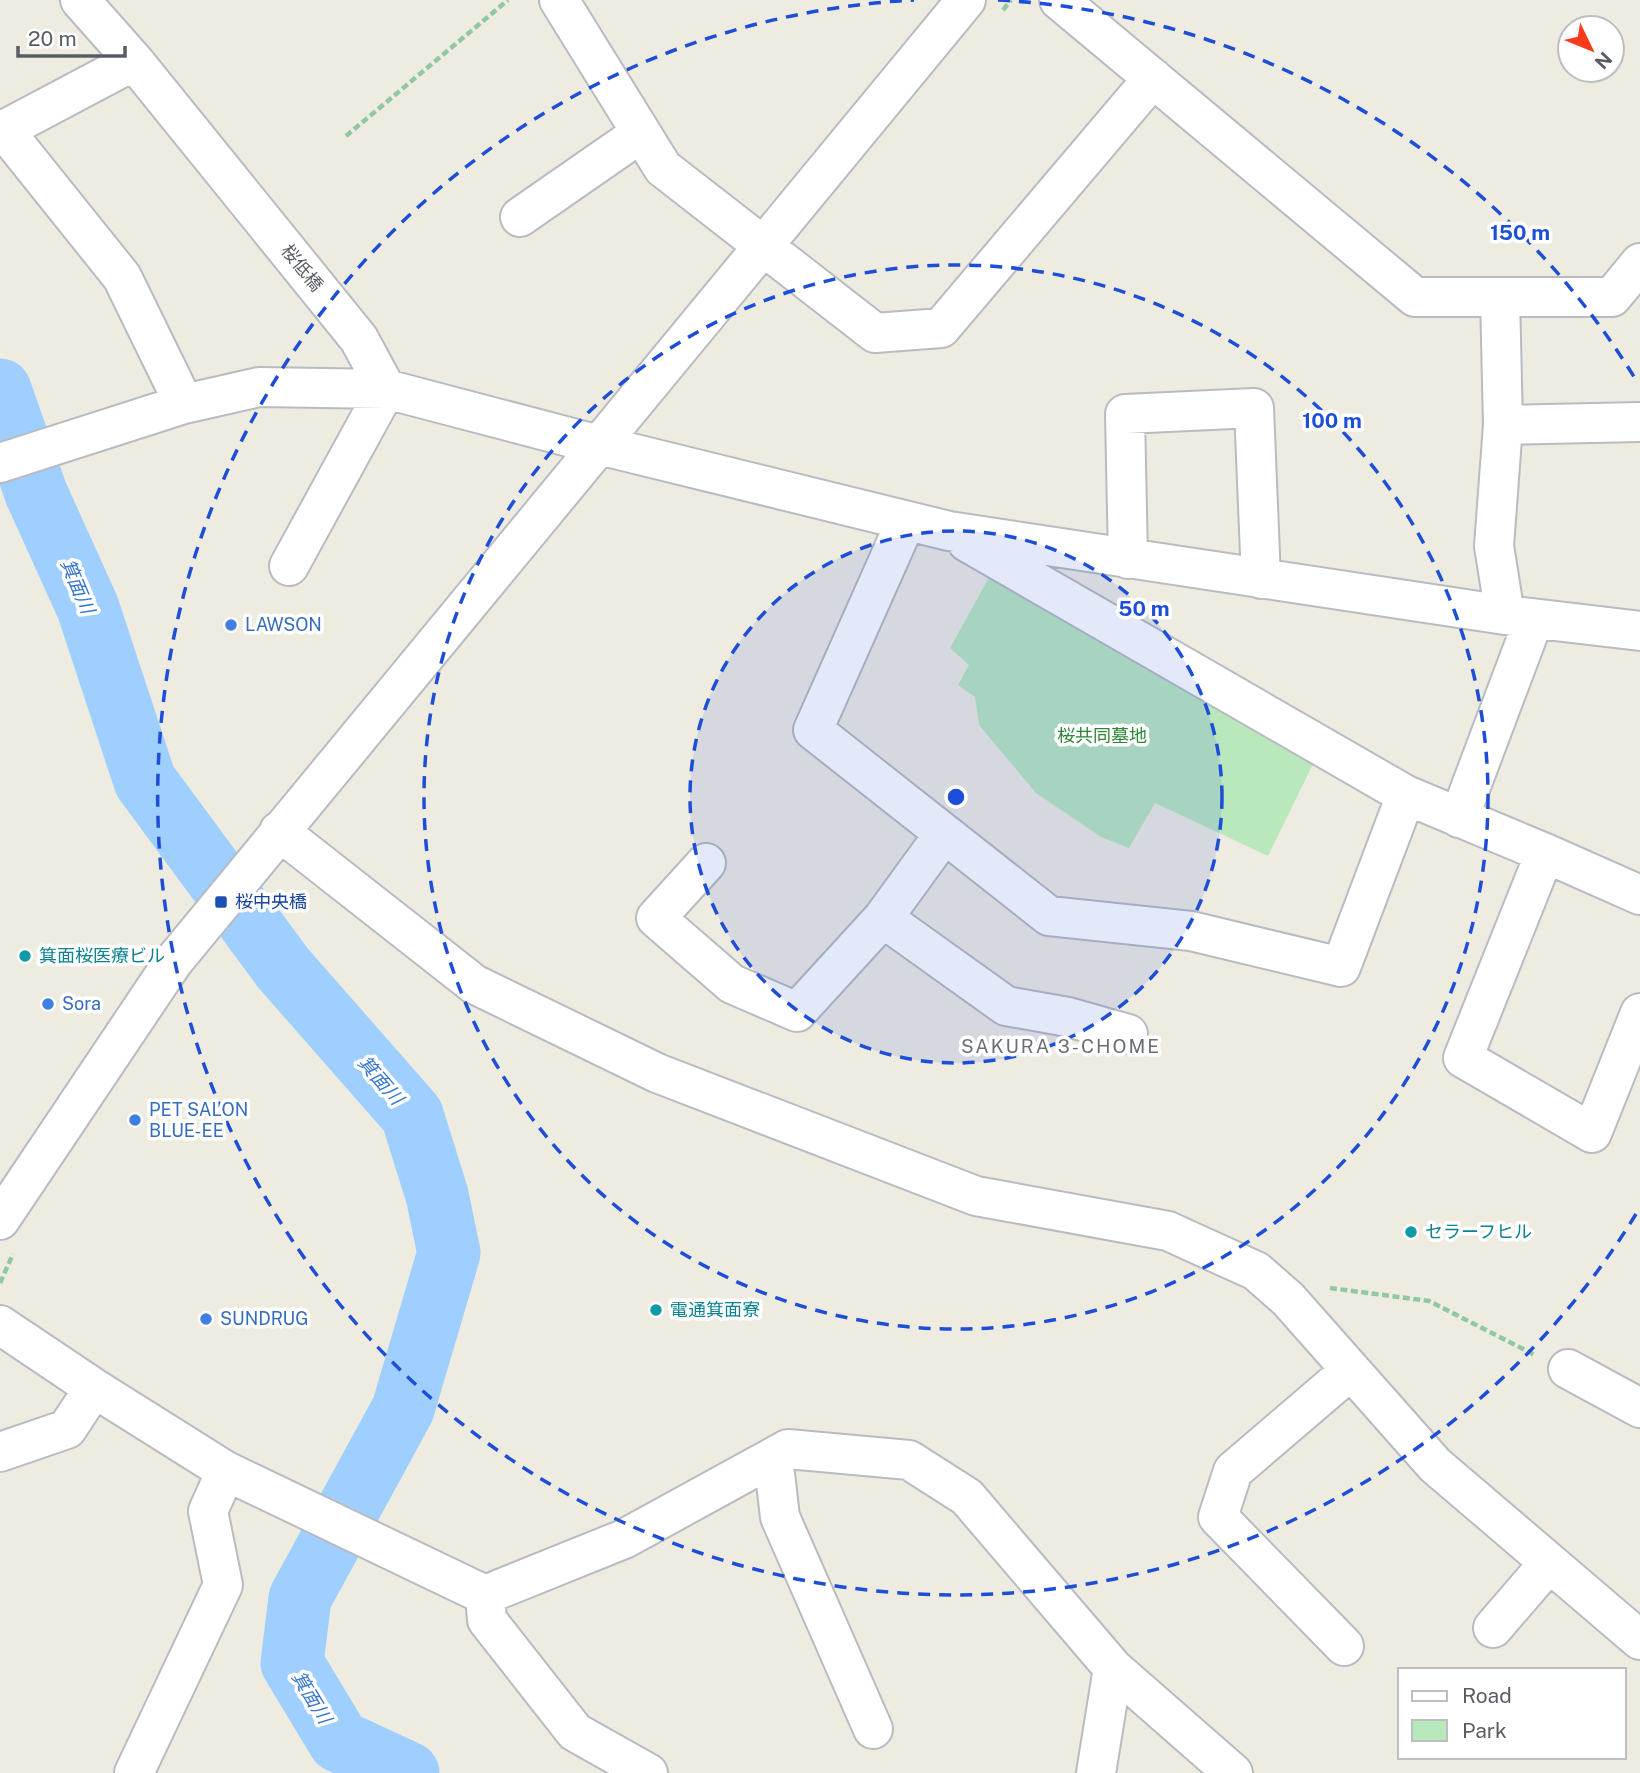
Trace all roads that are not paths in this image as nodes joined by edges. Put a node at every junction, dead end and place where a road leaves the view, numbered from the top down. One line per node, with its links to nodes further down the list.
1 (80, 0): 5 (street, 桜低橋)
2 (559, 0): 8 (street)
3 (966, 0): 10 (street)
4 (1059, 0): 6 (street)
5 (134, 61): 7 (street); 13 (street, 桜低橋)
6 (1153, 78): 10 (street); 12 (street)
7 (2, 130): 14 (street)
8 (641, 133): 9 (street); 10 (street)
9 (520, 217)
10 (763, 246): 17 (street)
11 (1640, 263): 12 (street)
12 (1500, 297): 16 (street)
13 (386, 389): 14 (street); 17 (street); 22 (street)
14 (184, 404): 18 (street)
15 (1640, 422): 16 (street)
16 (1503, 425): 24 (street)
17 (599, 445): 19 (street); 28 (street)
18 (0, 463)
19 (906, 521): 20 (street); 29 (street)
20 (949, 531): 21 (street); 26 (street)
21 (1128, 559): 23 (street); 23 (street)
22 (289, 566)
23 (1261, 579): 24 (street)
24 (1519, 617): 25 (street); 27 (street)
25 (1640, 631)
26 (1406, 795): 27 (street); 29 (street)
27 (1459, 817): 30 (street)
28 (279, 831): 36 (street); 39 (street)
29 (944, 834): 33 (street)
30 (1545, 853): 32 (street); 34 (street)
31 (706, 863): 33 (street)
32 (1640, 895)
33 (883, 918): 35 (street)
34 (1640, 1013)
35 (1128, 1034)
36 (0, 1220)
37 (0, 1325): 40 (street)
38 (1568, 1369): 41 (street)
39 (1352, 1370): 45 (street); 49 (street)
40 (94, 1388): 42 (street); 44 (street)
41 (1640, 1408)
42 (0, 1452)
43 (773, 1457): 46 (street); 50 (street); 51 (street)
44 (226, 1471): 46 (street); 52 (street)
45 (1549, 1563): 47 (street); 48 (street)
46 (485, 1595): 53 (street)
47 (1493, 1628)
48 (1640, 1640)
49 (1344, 1646)
50 (1113, 1668): 54 (street); 55 (street)
51 (873, 1729)
52 (134, 1773)
53 (648, 1773)
54 (1096, 1773)
55 (1233, 1773)

